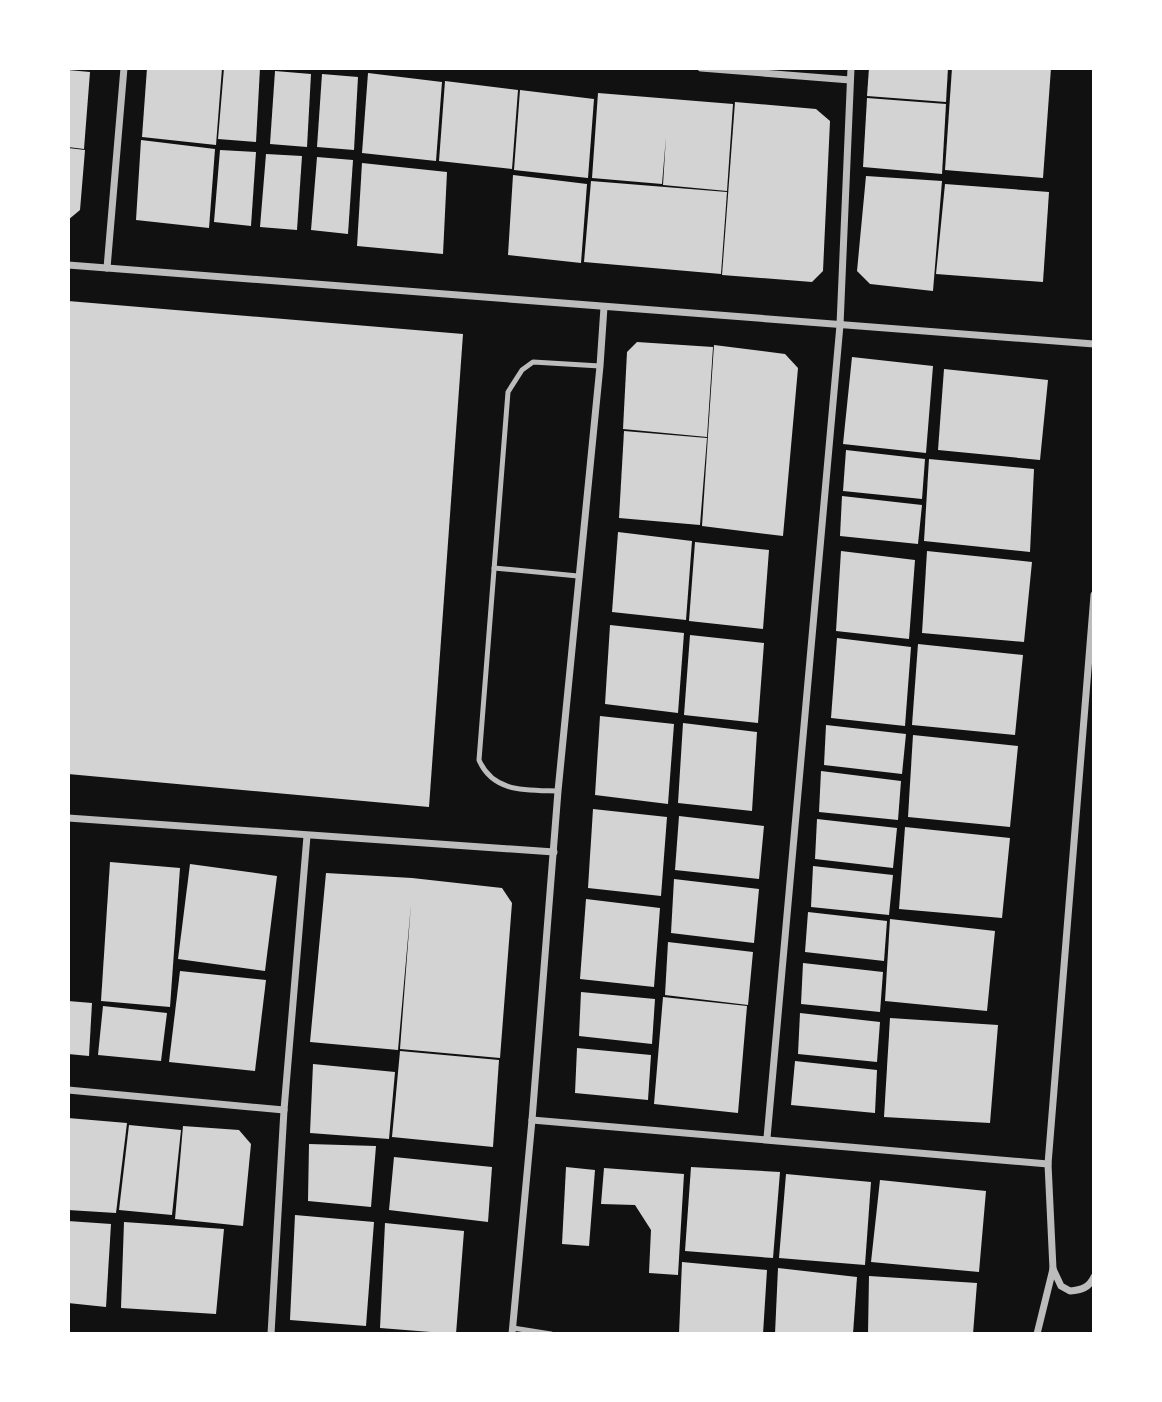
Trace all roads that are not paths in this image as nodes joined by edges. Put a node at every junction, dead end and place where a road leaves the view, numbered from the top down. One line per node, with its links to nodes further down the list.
1 (124, 68): 6 (street)
2 (701, 68): 4 (street)
3 (851, 68): 4 (street)
4 (850, 80): 8 (street)
5 (68, 265): 6 (street)
6 (107, 268): 7 (street)
7 (604, 307): 8 (street); 10 (street)
8 (840, 325): 9 (street); 21 (street)
9 (1094, 344)
10 (600, 366): 11 (lane); 12 (street)
11 (494, 568): 12 (lane); 14 (lane)
12 (578, 576): 14 (street)
13 (1094, 595): 22 (street)
14 (558, 791): 17 (street)
15 (68, 818): 16 (street)
16 (307, 836): 17 (street); 19 (street)
17 (554, 852): 20 (street)
18 (68, 1090): 19 (street)
19 (284, 1110): 26 (street)
20 (533, 1120): 21 (street); 25 (street)
21 (767, 1138): 22 (street)
22 (1048, 1164): 23 (street)
23 (1053, 1269): 24 (street); 28 (street)
24 (1094, 1277)
25 (512, 1331): 27 (lane)
26 (271, 1334)
27 (551, 1334)
28 (1037, 1334)

